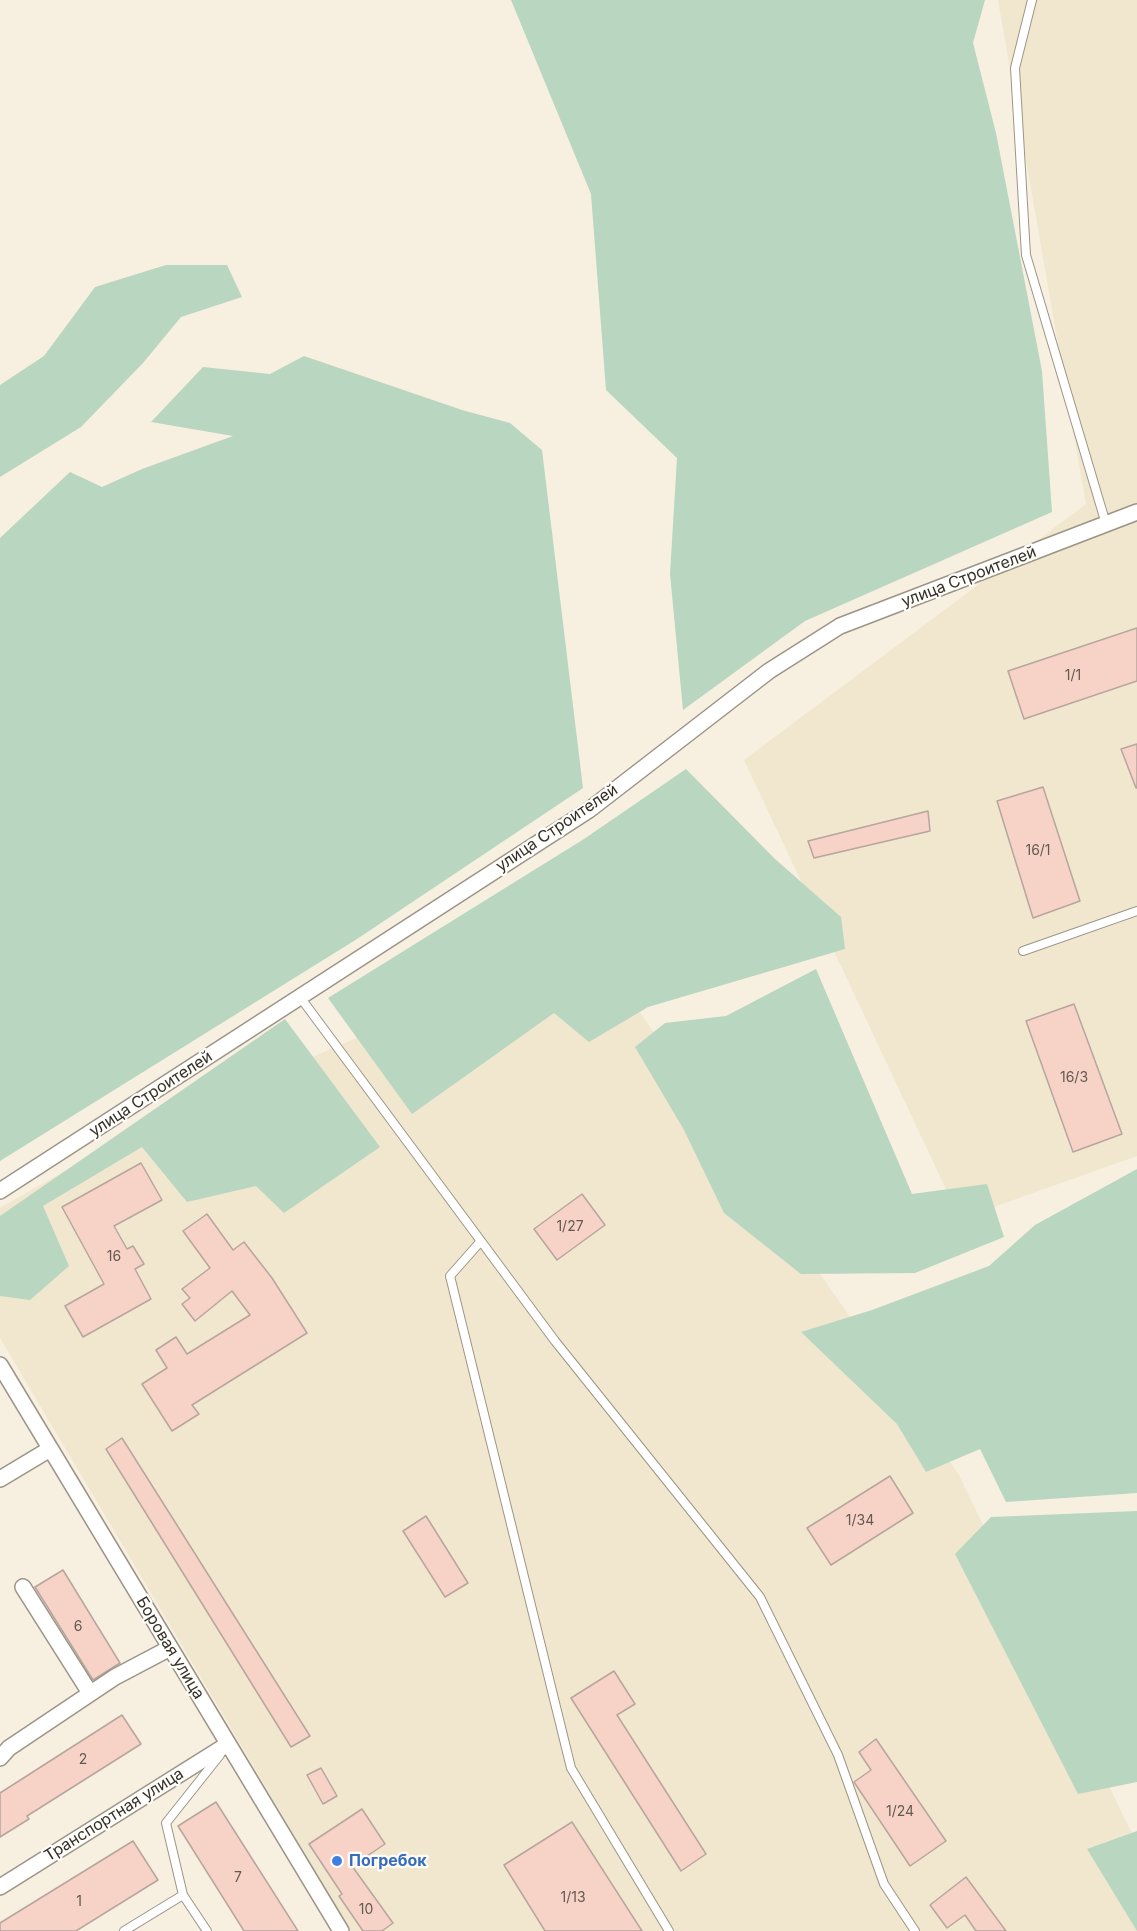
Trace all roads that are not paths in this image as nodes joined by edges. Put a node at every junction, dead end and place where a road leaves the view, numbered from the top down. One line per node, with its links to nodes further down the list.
1 (1032, 0): 3 (lane)
2 (1137, 512): 3 (street, улица Строителей)
3 (1106, 524): 6 (street, улица Строителей)
4 (1137, 911): 5 (lane)
5 (1023, 951)
6 (300, 997): 7 (street, улица Строителей); 8 (lane)
7 (0, 1191)
8 (481, 1241): 22 (lane); 23 (lane)
9 (0, 1365): 10 (street, Боровая улица)
10 (50, 1449): 11 (street); 13 (street, Боровая улица)
11 (0, 1479)
12 (23, 1587): 14 (street)
13 (170, 1648): 14 (street); 15 (street, Боровая улица)
14 (90, 1693): 16 (street)
15 (228, 1744): 17 (street, Транспортная улица); 18 (lane); 21 (street, Боровая улица)
16 (0, 1758)
17 (0, 1887)
18 (183, 1895): 19 (lane); 20 (lane)
19 (124, 1931)
20 (207, 1931)
21 (341, 1931)
22 (669, 1931)
23 (915, 1931)

